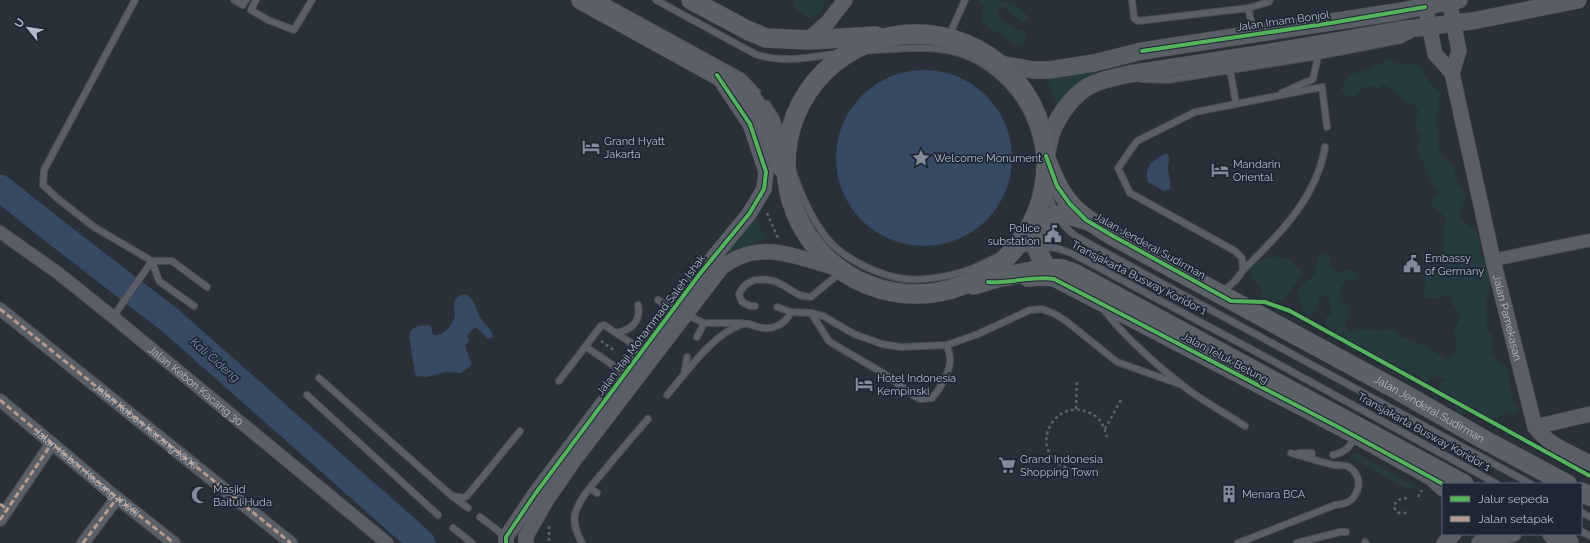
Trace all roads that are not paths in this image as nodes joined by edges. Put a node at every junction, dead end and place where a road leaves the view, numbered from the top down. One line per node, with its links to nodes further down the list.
1 (135, 0): 46 (lane)
2 (234, 0): 15 (lane)
3 (256, 0): 4 (lane)
4 (312, 0)
5 (581, 0): 29 (main road)
6 (603, 0): 35 (lane, Transjakarta Busway Koridor 1)
7 (656, 0): 24 (lane, Transjakarta Busway Koridor 1)
8 (691, 0): 23 (main road)
9 (845, 0): 23 (street)
10 (965, 0): 22 (lane)
11 (1132, 0): 17 (lane)
12 (1270, 0): 17 (lane)
13 (1578, 0): 18 (main road)
14 (1452, 1): 16 (main road, Jalan Imam Bonjol); 18 (street, Jalan Pamekasan)
15 (244, 2)
16 (1425, 3): 19 (street); 20 (main road, Jalan Imam Bonjol)
17 (1249, 10): 20 (lane)
18 (1453, 23): 19 (main road); 28 (street, Jalan Pamekasan)
19 (1429, 26): 25 (lane); 28 (street); 30 (main road)
20 (1254, 34): 26 (main road, Jalan Imam Bonjol)
21 (905, 35): 22 (main road); 23 (main road); 24 (main road)
22 (948, 38): 26 (main road)
23 (808, 40)
24 (855, 51): 35 (main road); 37 (lane, Transjakarta Busway Koridor 1)
25 (1318, 56): 27 (lane); 31 (lane)
26 (1000, 64): 36 (main road)
27 (1230, 69): 30 (lane); 32 (lane)
28 (1452, 72): 45 (street, Jalan Pamekasan)
29 (717, 75): 38 (main road); 61 (street, Jalan Haji Mohammad Saleh Ishak)
30 (1108, 79): 36 (main road)
31 (1277, 96): 32 (lane); 33 (lane)
32 (1236, 104): 49 (lane)
33 (1327, 127)
34 (1325, 147): 49 (lane)
35 (786, 151): 38 (main road); 44 (lane, Transjakarta Busway Koridor 1)
36 (1046, 156): 37 (main road); 40 (main road, Jalan Jenderal Sudirman)
37 (1046, 184): 39 (lane, Transjakarta Busway Koridor 1); 44 (main road)
38 (787, 185): 48 (main road)
39 (1058, 215): 40 (main road); 43 (main road); 93 (lane, Transjakarta Busway Koridor 1)
40 (1086, 220): 53 (main road, Jalan Jenderal Sudirman)
41 (0, 232): 64 (street, Jalan Kebon Kacang 30)
42 (1590, 240): 45 (street)
43 (1037, 248): 44 (lane, Transjakarta Busway Koridor 1); 47 (main road); 92 (lane, Transjakarta Busway Koridor 1)
44 (1008, 253): 52 (main road)
45 (1493, 260): 84 (street, Jalan Pamekasan)
46 (152, 261): 51 (lane); 57 (lane); 64 (lane)
47 (1047, 268): 50 (main road); 91 (main road)
48 (837, 269): 52 (main road); 58 (lane); 61 (street, Jalan Haji Mohammad Saleh Ishak)
49 (1243, 270): 53 (lane)
50 (988, 282): 52 (main road); 55 (street, Jalan Teluk Betung)
51 (207, 287)
52 (959, 288)
53 (1218, 294): 94 (main road, Jalan Jenderal Sudirman)
54 (658, 300): 61 (lane)
55 (1098, 302): 77 (lane); 86 (street, Jalan Teluk Betung)
56 (638, 305): 67 (lane)
57 (194, 306)
58 (755, 306)
59 (777, 307): 62 (lane)
60 (0, 309): 115 (street, Jalan Kebon Kacang XXXI)
61 (679, 312): 65 (lane); 71 (street, Jalan Haji Mohammad Saleh Ishak); 119 (street, Jalan Haji Mohammad Saleh Ishak)
62 (791, 312): 63 (lane); 66 (lane)
63 (812, 313): 70 (lane); 70 (lane)
64 (113, 317): 116 (street, Jalan Kebon Kacang 30)
65 (704, 323): 66 (lane); 68 (lane)
66 (745, 323): 74 (lane)
67 (616, 333): 69 (lane); 71 (lane)
68 (698, 337)
69 (586, 346): 73 (lane); 76 (lane)
70 (947, 346): 77 (lane)
71 (643, 350): 73 (street, Jalan Haji Mohammad Saleh Ishak)
72 (686, 357): 74 (lane)
73 (626, 374): 111 (street, Jalan Haji Mohammad Saleh Ishak)
74 (684, 375): 79 (lane)
75 (319, 378): 98 (lane)
76 (559, 381)
77 (1182, 385): 83 (lane)
78 (307, 395): 102 (lane)
79 (666, 395)
80 (0, 400): 87 (street, Jalan Kebon Kacang XXXII)
81 (1590, 414): 84 (street)
82 (648, 419): 95 (lane)
83 (1245, 426)
84 (1536, 427): 90 (street)
85 (520, 431): 98 (lane)
86 (1356, 436): 89 (lane); 96 (street, Jalan Teluk Betung)
87 (52, 443): 99 (street, Jalan Kebon Kacang XXXII); 100 (street)
88 (1312, 453): 121 (lane)
89 (1333, 455)
90 (1590, 463)
91 (1462, 483)
92 (1495, 483)
93 (1529, 483)
94 (1565, 483)
95 (590, 488): 97 (lane); 120 (lane)
96 (1442, 488)
97 (597, 493)
98 (452, 496): 101 (lane)
99 (117, 498): 113 (street); 114 (street, Jalan Kebon Kacang XXXII)
100 (4, 507): 104 (street)
101 (468, 508)
102 (438, 515)
103 (480, 516): 111 (lane)
104 (0, 520)
105 (453, 528): 106 (lane)
106 (458, 532): 117 (lane); 118 (lane)
107 (1346, 532): 122 (lane)
108 (1453, 535): 123 (street)
109 (1510, 535): 112 (street)
110 (1554, 535): 124 (main road)
111 (506, 540)
112 (1484, 542)
113 (83, 543)
114 (174, 543)
115 (291, 543)
116 (387, 543)
117 (465, 543)
118 (472, 543)
119 (526, 543)
120 (582, 543)
121 (1238, 543)
122 (1297, 543)
123 (1444, 543)
124 (1569, 543)

